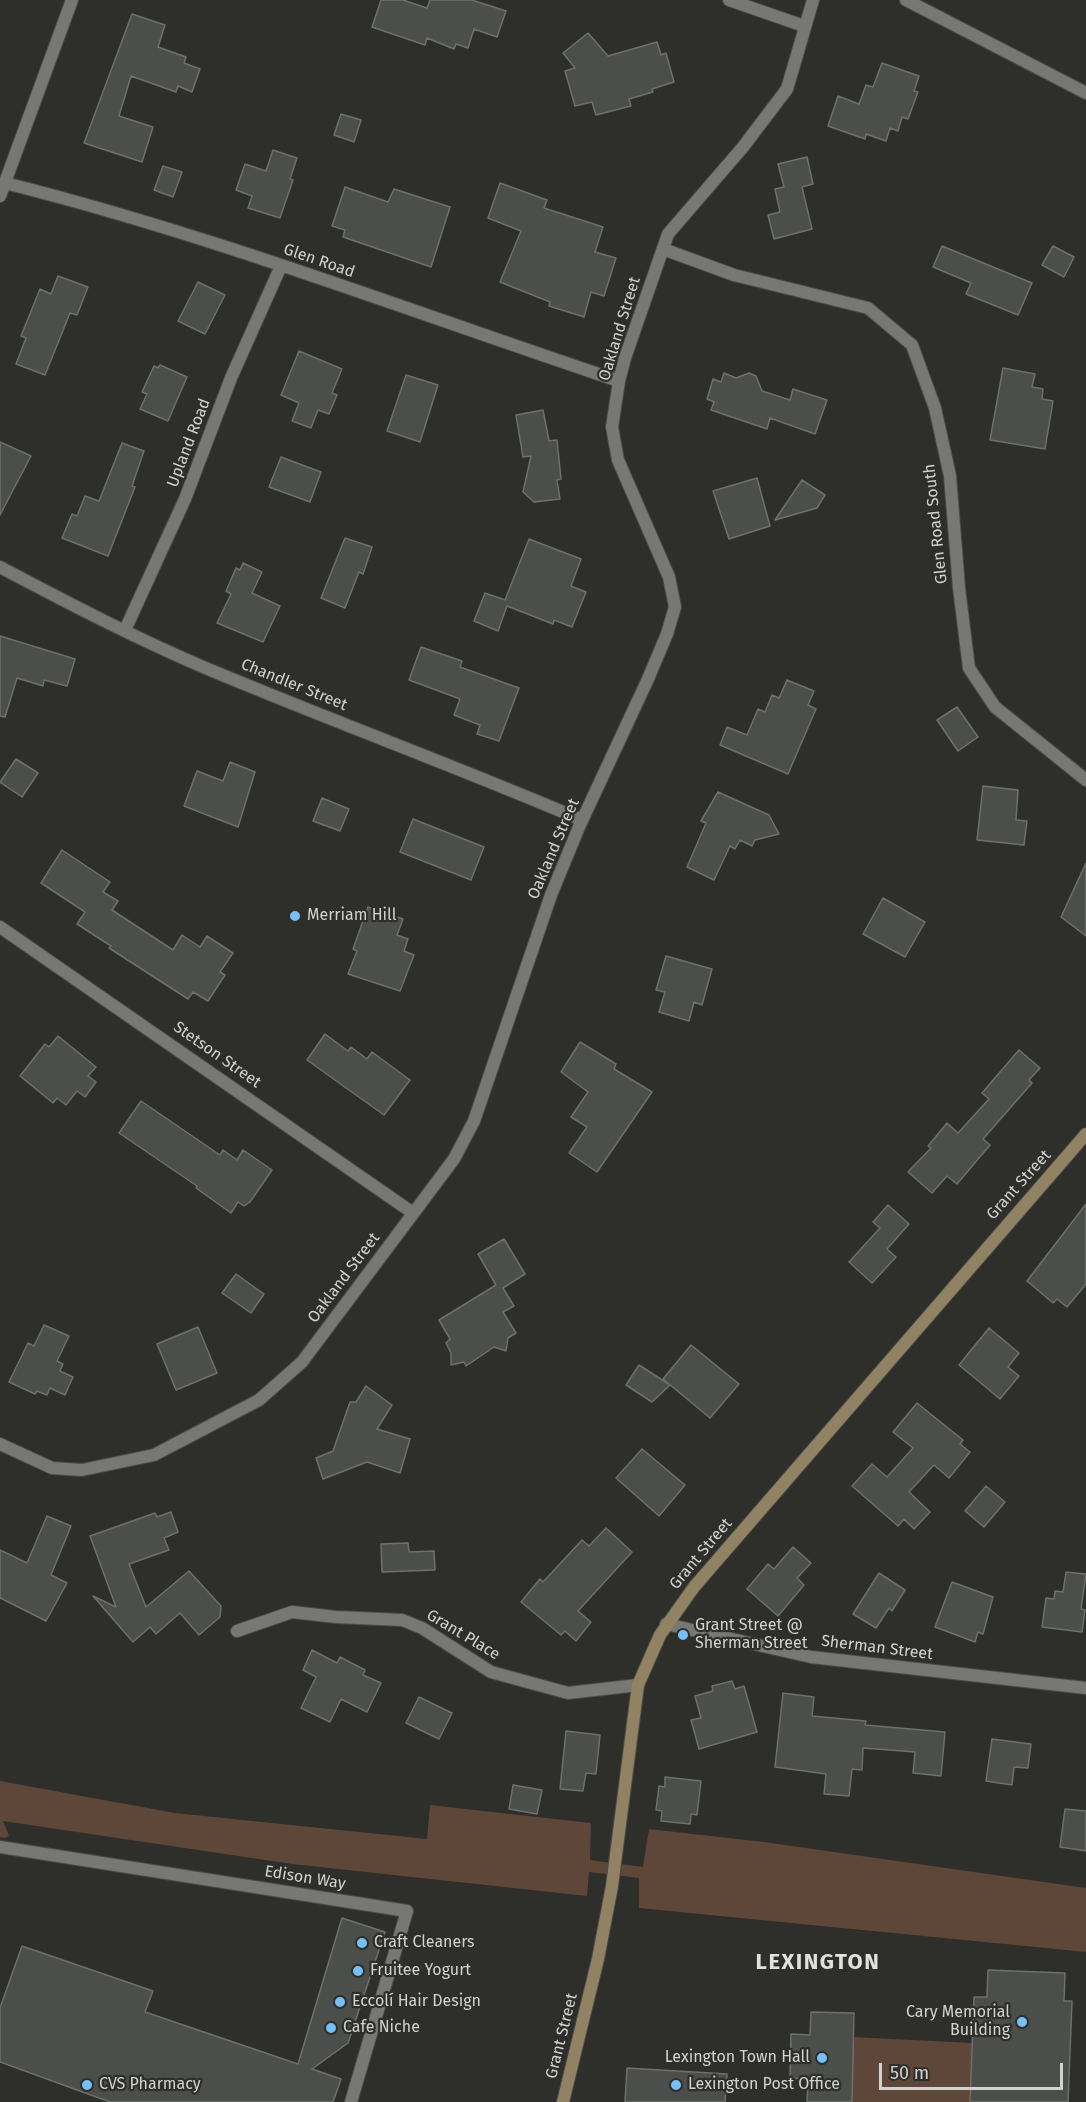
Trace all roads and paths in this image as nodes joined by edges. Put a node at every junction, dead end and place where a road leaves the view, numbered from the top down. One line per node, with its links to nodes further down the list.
1 (72, 0): 7 (street)
2 (729, 0): 5 (street)
3 (813, 0): 5 (street, Oakland Street)
4 (906, 0): 6 (street)
5 (804, 26): 9 (street, Oakland Street)
6 (1086, 93)
7 (5, 183): 8 (street); 10 (street, Glen Road)
8 (0, 196)
9 (663, 249): 11 (street, Oakland Street); 14 (street, Glen Road South)
10 (280, 266): 11 (street, Glen Road); 13 (street, Upland Road)
11 (619, 381): 15 (street, Oakland Street)
12 (0, 567): 13 (street, Chandler Street)
13 (124, 630): 15 (street, Chandler Street)
14 (1086, 780)
15 (582, 820): 18 (street, Oakland Street)
16 (0, 927): 18 (street, Stetson Street)
17 (1086, 1134): 20 (street, Grant Street)
18 (413, 1213): 19 (street, Oakland Street)
19 (0, 1444)
20 (666, 1624): 22 (street, Grant Street); 23 (street, Sherman Street)
21 (237, 1631): 22 (street, Grant Place)
22 (638, 1685): 26 (street, Grant Street)
23 (1086, 1688)
24 (0, 1847): 25 (street, Edison Way)
25 (351, 2102)
26 (563, 2102)

